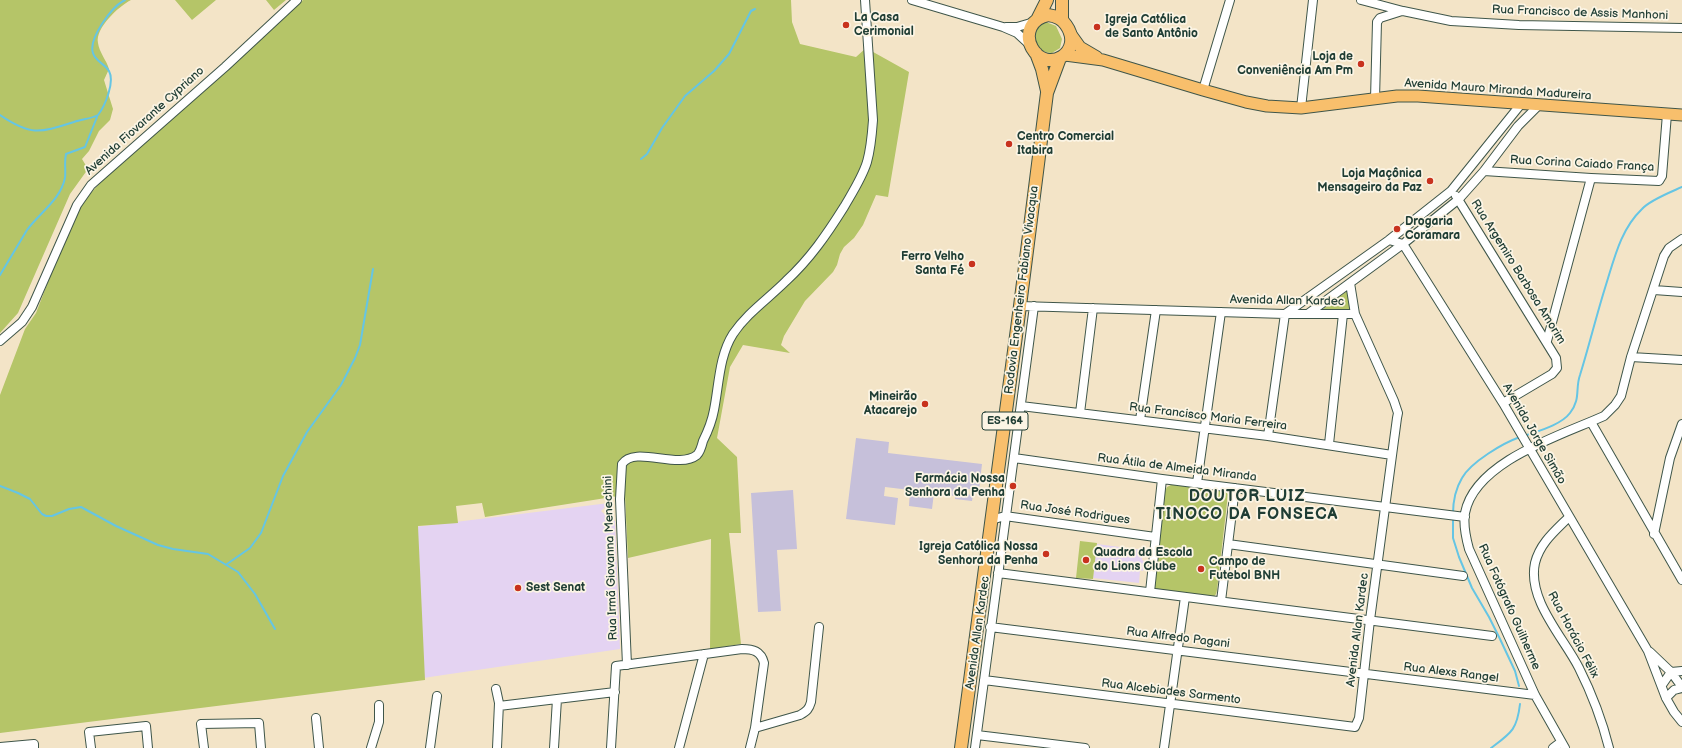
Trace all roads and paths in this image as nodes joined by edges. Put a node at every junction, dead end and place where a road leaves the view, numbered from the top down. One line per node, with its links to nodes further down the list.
1 (297, 0): 47 (street, Avenida Fiovarante Cypriano)
2 (866, 0): 88 (street, Rua Irmã Giovanna Menechini)
3 (912, 0): 12 (street)
4 (1047, 0): 10 (highway)
5 (1062, 0): 11 (highway)
6 (1230, 0): 18 (street)
7 (1312, 0): 23 (street)
8 (1361, 0): 9 (street, Rua Francisco de Assis Manhoni)
9 (1403, 11): 13 (street, Rua Francisco de Assis Manhoni); 20 (street)
10 (1036, 20): 11 (highway); 12 (street); 15 (highway)
11 (1062, 20): 14 (highway)
12 (1003, 27): 15 (street)
13 (1682, 28)
14 (1070, 34): 16 (highway); 17 (main road)
15 (1034, 50): 16 (highway); 19 (highway, Rodovia Engenheiro Fabiano Vivacqua)
16 (1062, 57): 17 (main road); 19 (highway, Rodovia Engenheiro Fabiano Vivacqua)
17 (1103, 60): 18 (main road, Avenida Mauro Miranda Madureira)
18 (1203, 90): 23 (main road, Avenida Mauro Miranda Madureira)
19 (1047, 93): 38 (highway, Rodovia Engenheiro Fabiano Vivacqua / ES-164)
20 (1375, 99): 21 (main road, Avenida Mauro Miranda Madureira); 23 (main road, Avenida Mauro Miranda Madureira)
21 (1521, 104): 22 (main road, Avenida Mauro Miranda Madureira); 28 (street)
22 (1538, 106): 24 (main road, Avenida Mauro Miranda Madureira); 26 (street)
23 (1301, 108)
24 (1667, 114): 25 (main road, Avenida Mauro Miranda Madureira); 27 (street, Rua Corina Caiado França)
25 (1682, 115)
26 (1484, 171): 27 (street, Rua Corina Caiado França); 29 (street)
27 (1590, 178): 48 (street)
28 (1451, 191): 29 (street, Rua Argemiro Barbosa Amorim); 31 (street)
29 (1459, 199): 32 (street); 48 (street, Rua Argemiro Barbosa Amorim)
30 (1682, 239): 36 (street, Rua Fotógrafo Guilherme)
31 (1389, 240): 32 (street); 33 (street)
32 (1403, 244): 34 (street); 51 (street, Avenida Jorge Simão)
33 (1364, 258): 34 (street); 44 (street)
34 (1371, 267): 35 (street)
35 (1350, 282): 43 (street); 46 (street)
36 (1654, 290): 37 (street); 49 (street, Rua Fotógrafo Guilherme)
37 (1682, 292)
38 (1020, 306): 39 (street, Avenida Allan Kardec); 70 (highway, Rodovia Engenheiro Fabiano Vivacqua / ES-164)
39 (1034, 306): 40 (street, Avenida Allan Kardec); 52 (street, Avenida Allan Kardec)
40 (1093, 308): 41 (street, Avenida Allan Kardec); 53 (street)
41 (1156, 310): 42 (street, Avenida Allan Kardec); 54 (street)
42 (1221, 312): 44 (street, Avenida Allan Kardec); 57 (street)
43 (1308, 313): 44 (street, Avenida Allan Kardec); 45 (street, Avenida Allan Kardec)
44 (1285, 314): 58 (street)
45 (1343, 314): 46 (street, Avenida Allan Kardec); 59 (street)
46 (1355, 314): 61 (street, Avenida Allan Kardec)
47 (0, 341)
48 (1547, 341): 51 (street, Rua Argemiro Barbosa Amorim)
49 (1631, 357): 50 (street); 55 (street, Rua Fotógrafo Guilherme)
50 (1682, 360)
51 (1503, 403): 60 (street, Avenida Jorge Simão)
52 (1021, 406): 53 (street, Rua Francisco Maria Ferreira); 62 (street, Avenida Allan Kardec)
53 (1080, 413): 54 (street, Rua Francisco Maria Ferreira)
54 (1140, 420): 57 (street, Rua Francisco Maria Ferreira)
55 (1591, 422): 60 (street, Rua Fotógrafo Guilherme); 71 (street)
56 (1682, 424): 71 (street)
57 (1205, 428): 58 (street, Rua Francisco Maria Ferreira); 64 (street)
58 (1268, 436): 59 (street, Rua Francisco Maria Ferreira)
59 (1329, 444): 61 (street, Rua Francisco Maria Ferreira)
60 (1529, 449): 68 (street, Rua Fotógrafo Guilherme); 69 (street, Avenida Jorge Simão)
61 (1392, 454): 66 (street, Avenida Allan Kardec)
62 (1014, 458): 63 (street, Rua Átila de Almeida Miranda); 67 (street, Avenida Allan Kardec)
63 (1162, 479): 64 (street, Rua Átila de Almeida Miranda); 72 (street)
64 (1197, 483): 65 (street, Rua Átila de Almeida Miranda)
65 (1235, 488): 66 (street, Rua Átila de Almeida Miranda); 73 (street)
66 (1385, 507): 68 (street, Rua Átila de Almeida Miranda); 74 (street, Avenida Allan Kardec)
67 (1005, 516): 70 (street, Rua José Rodrigues); 72 (street, Rua José Rodrigues); 75 (street, Avenida Allan Kardec)
68 (1461, 517): 97 (street, Rua Fotógrafo Guilherme)
69 (1569, 517): 86 (street, Avenida Jorge Simão); 130 (street, Rua Horácio Félix)
70 (991, 520): 125 (highway, Rodovia Engenheiro Fabiano Vivacqua / ES-164)
71 (1654, 534): 77 (street)
72 (1156, 537): 78 (street)
73 (1228, 544): 74 (street); 80 (street)
74 (1378, 564): 76 (street); 81 (street, Avenida Allan Kardec)
75 (998, 573): 78 (street); 82 (street, Avenida Allan Kardec)
76 (1464, 576)
77 (1682, 580)
78 (1150, 592): 79 (street)
79 (1186, 597): 80 (street); 85 (street)
80 (1222, 601): 81 (street)
81 (1370, 620): 84 (street); 91 (street, Avenida Allan Kardec)
82 (990, 627): 85 (street, Rua Alfredo Pagani); 92 (street, Avenida Allan Kardec)
83 (819, 628): 108 (street)
84 (1492, 636)
85 (1178, 650): 91 (street, Rua Alfredo Pagani); 102 (street)
86 (1648, 651): 90 (street, Avenida Jorge Simão); 93 (street, Avenida Jorge Simão)
87 (704, 654): 88 (street); 108 (street); 123 (street)
88 (627, 664): 96 (street)
89 (1682, 671): 90 (street)
90 (1671, 672): 93 (street); 94 (street, Avenida Jorge Simão)
91 (1363, 674): 97 (street, Rua Alexs Rangel); 107 (street, Avenida Allan Kardec)
92 (984, 680): 102 (street, Rua Alcebiades Sarmento); 109 (street, Avenida Allan Kardec)
93 (1662, 685): 99 (street, Avenida Jorge Simão)
94 (1682, 688): 99 (street)
95 (496, 689): 103 (street)
96 (615, 692): 100 (street); 122 (street)
97 (1535, 695): 110 (street, Rua Fotógrafo Guilherme)
98 (437, 696): 119 (street)
99 (1666, 698): 104 (street, Avenida Jorge Simão)
100 (557, 699): 103 (street); 121 (street)
101 (379, 705): 118 (street)
102 (1170, 705): 107 (street, Rua Alcebiades Sarmento); 128 (street)
103 (499, 706): 120 (street)
104 (1678, 712): 106 (street, Avenida Jorge Simão)
105 (316, 718): 117 (street)
106 (1682, 722)
107 (1355, 727)
108 (755, 728): 124 (street)
109 (977, 735): 126 (street, Avenida Allan Kardec); 127 (street)
110 (1563, 745): 129 (street)
111 (0, 747): 112 (street)
112 (34, 748)
113 (91, 748): 114 (street)
114 (148, 748)
115 (204, 748): 116 (street)
116 (261, 748)
117 (319, 748)
118 (371, 748)
119 (430, 748)
120 (497, 748)
121 (554, 748)
122 (611, 748)
123 (679, 748)
124 (750, 748)
125 (961, 748)
126 (975, 748)
127 (1085, 748)
128 (1164, 748)
129 (1553, 748)
130 (1609, 748)

